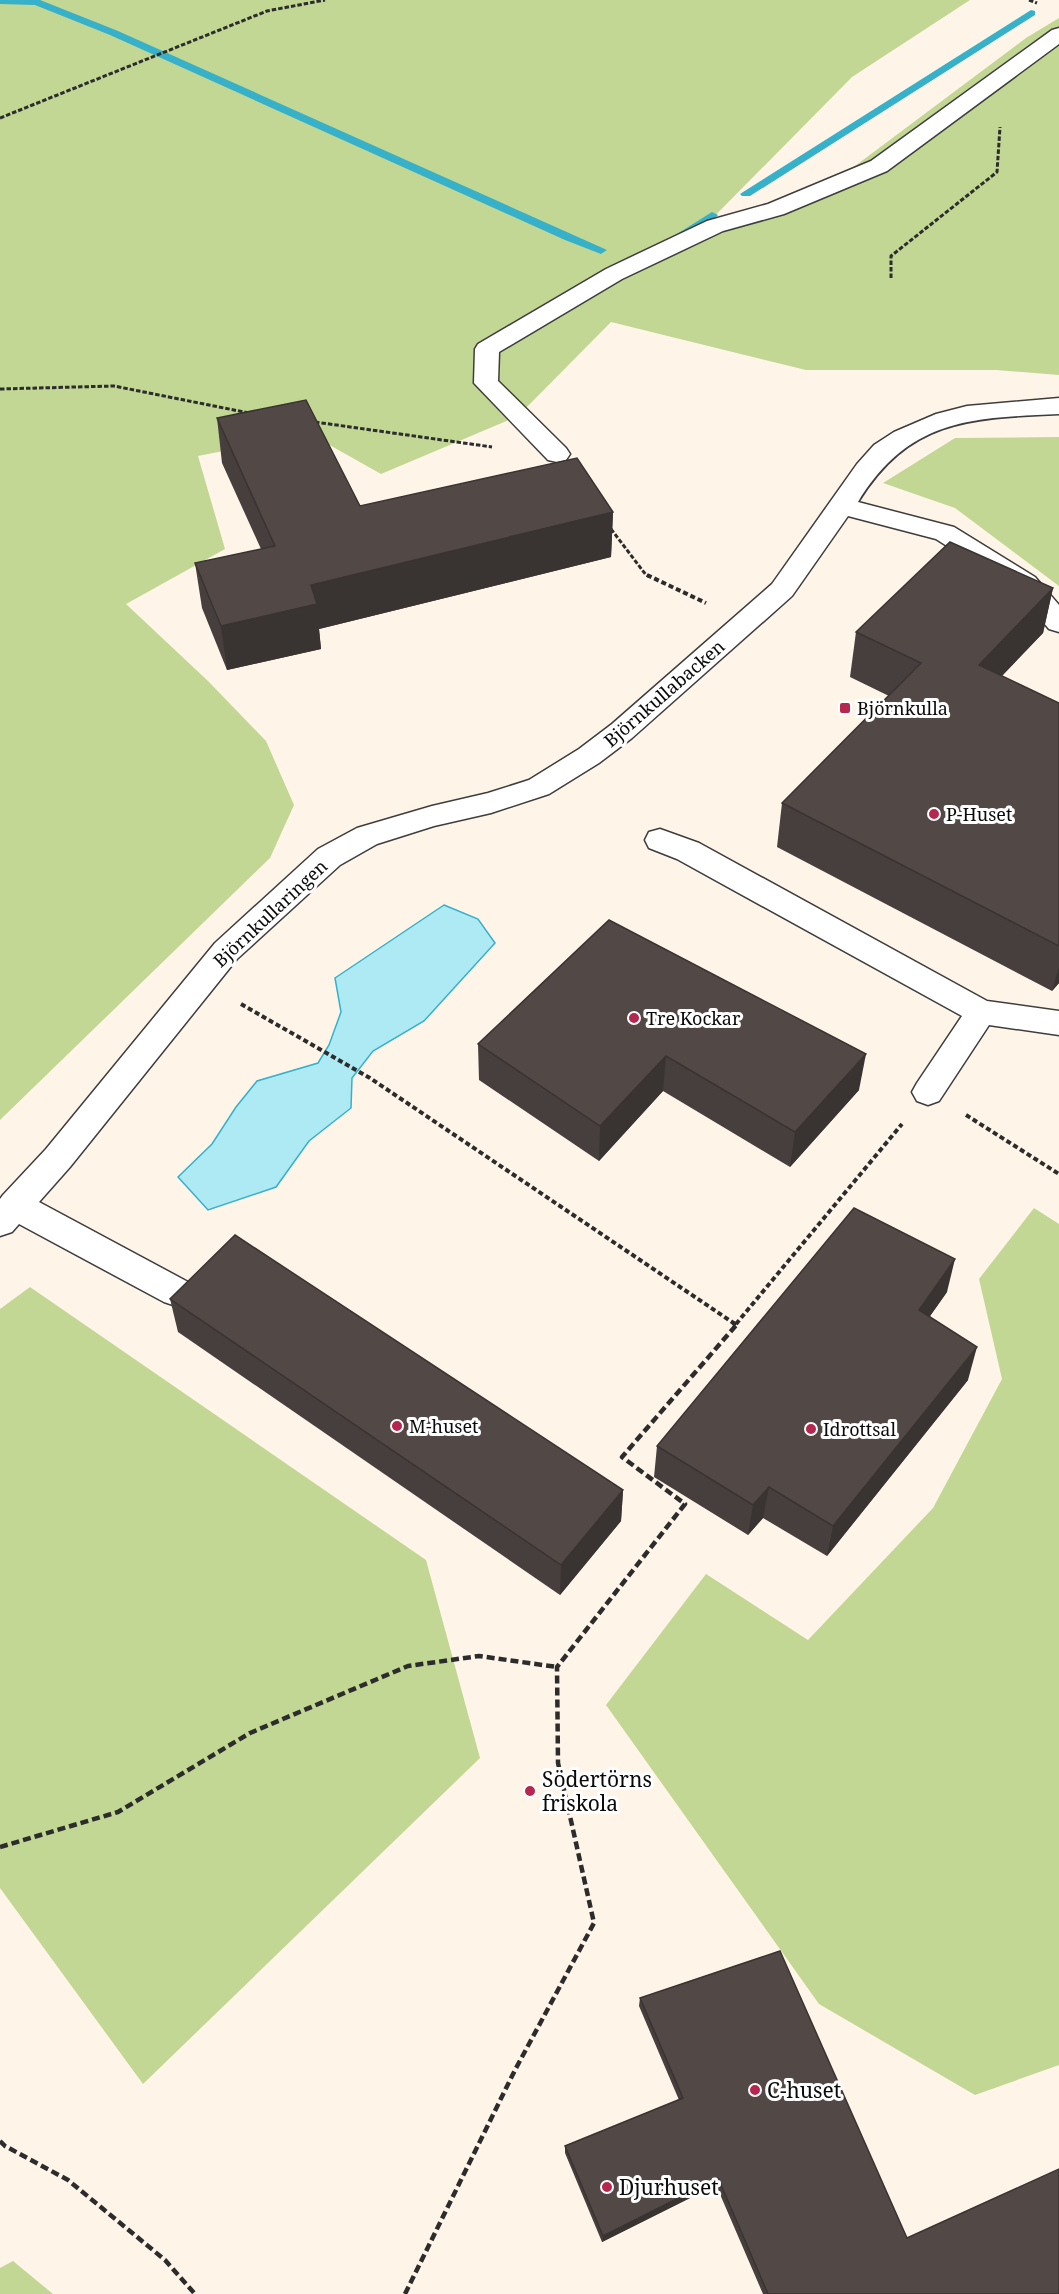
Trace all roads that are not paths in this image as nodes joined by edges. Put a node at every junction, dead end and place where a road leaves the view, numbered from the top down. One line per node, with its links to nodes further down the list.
1 (1059, 34): 3 (street)
2 (1059, 406): 4 (street)
3 (557, 454)
4 (842, 506): 5 (street); 6 (street, Björnkullabacken)
5 (1059, 623)
6 (539, 787): 11 (street, Björnkullaringen)
7 (660, 840): 8 (street)
8 (981, 1012): 9 (street); 10 (street)
9 (1059, 1023)
10 (928, 1092)
11 (8, 1214): 12 (street)
12 (176, 1292)

